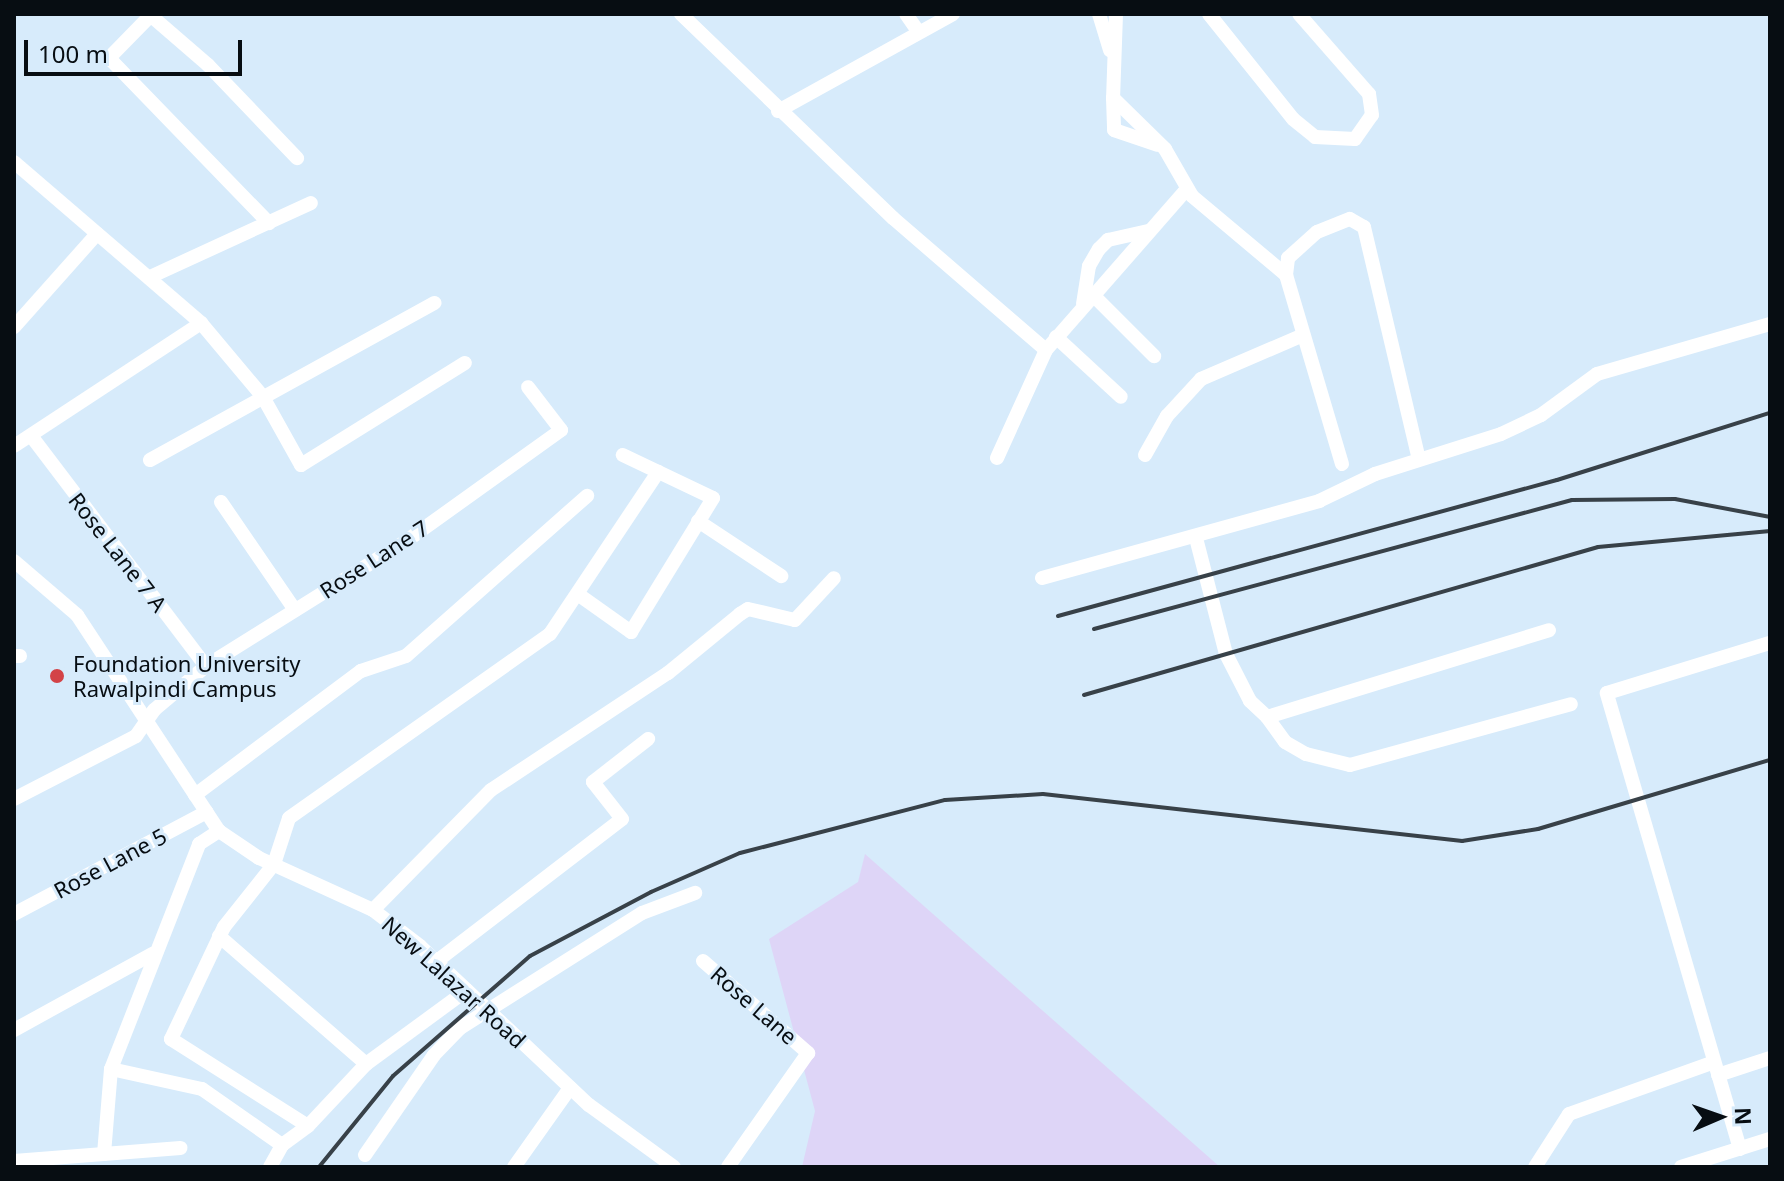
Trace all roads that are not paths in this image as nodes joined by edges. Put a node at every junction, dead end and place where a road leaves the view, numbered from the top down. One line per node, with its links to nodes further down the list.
1 (681, 14): 12 (street)
2 (906, 14): 9 (street)
3 (953, 14): 9 (street)
4 (1099, 14): 10 (street)
5 (1116, 14): 10 (street)
6 (1299, 14): 8 (street)
7 (150, 15): 14 (street); 18 (street)
8 (1213, 15)
9 (918, 31): 12 (street)
10 (1112, 58): 11 (street)
11 (1113, 98): 13 (street); 13 (street)
12 (778, 111): 30 (street)
13 (1162, 147): 16 (street)
14 (297, 158)
15 (14, 162): 20 (street)
16 (1187, 189): 19 (street); 21 (street)
17 (311, 203): 18 (street)
18 (269, 223): 22 (street)
19 (1148, 230): 23 (street); 23 (street)
20 (97, 234): 22 (street); 27 (street)
21 (1286, 275): 28 (street); 42 (street)
22 (150, 277): 25 (street)
23 (1088, 299): 29 (street); 31 (street)
24 (434, 303): 34 (street)
25 (201, 323): 34 (street); 36 (street)
26 (1770, 324): 42 (street)
27 (14, 327)
28 (1303, 335): 39 (street); 43 (street)
29 (1056, 337): 30 (street); 35 (street)
30 (1046, 350): 40 (street)
31 (1154, 356)
32 (465, 363): 34 (street)
33 (528, 387): 54 (street, Rose Lane 7)
34 (263, 397): 41 (street)
35 (1121, 397)
36 (32, 437): 37 (street); 57 (street, Rose Lane 7 A)
37 (14, 446)
38 (623, 455): 44 (street)
39 (1145, 455)
40 (997, 458)
41 (150, 460)
42 (1419, 460): 48 (street)
43 (1342, 464)
44 (658, 472): 47 (street); 53 (street)
45 (587, 496): 62 (street)
46 (221, 502): 54 (street)
47 (698, 521): 50 (street); 53 (street)
48 (1196, 538): 52 (street); 59 (street)
49 (14, 561): 60 (street, New Lalazar Road)
50 (781, 576)
51 (834, 578): 68 (street)
52 (1042, 578)
53 (579, 595): 66 (street)
54 (295, 610): 57 (street, Rose Lane 7)
55 (1549, 630): 59 (street)
56 (1770, 643): 79 (street)
57 (206, 666): 60 (street, Rose Lane 7)
58 (1571, 704): 59 (street)
59 (1267, 717)
60 (147, 723): 62 (street, New Lalazar Road); 63 (street, Rose Lane 7)
61 (648, 739): 72 (street)
62 (195, 795): 64 (street, New Lalazar Road)
63 (14, 799)
64 (207, 812): 65 (street, New Lalazar Road); 69 (street, Rose Lane 5)
65 (219, 831): 66 (street, New Lalazar Road); 71 (street)
66 (274, 864): 68 (street, New Lalazar Road); 70 (street)
67 (695, 893): 75 (street)
68 (373, 910): 72 (street, New Lalazar Road)
69 (14, 914)
70 (219, 936): 78 (street); 82 (street)
71 (152, 954): 76 (street); 80 (street)
72 (437, 961): 74 (street, New Lalazar Road)
73 (703, 961): 96 (street, Rose Lane)
74 (467, 990): 75 (street, New Lalazar Road); 78 (street)
75 (487, 1009): 81 (street, New Lalazar Road); 89 (street)
76 (14, 1030)
77 (1770, 1058): 79 (street)
78 (366, 1064): 82 (street)
79 (1716, 1068): 86 (street); 97 (street)
80 (111, 1069): 84 (street); 88 (street)
81 (570, 1088): 87 (street, New Lalazar Road); 93 (street)
82 (308, 1126): 84 (street)
83 (1770, 1139): 86 (street)
84 (282, 1145): 92 (street)
85 (180, 1148): 88 (street)
86 (1740, 1149): 98 (street)
87 (651, 1153): 94 (street); 95 (street, New Lalazar Road)
88 (104, 1154): 91 (street)
89 (365, 1155)
90 (14, 1161): 91 (street)
91 (75, 1162)
92 (270, 1167)
93 (514, 1167)
94 (641, 1167)
95 (674, 1167)
96 (728, 1167)
97 (1535, 1167)
98 (1681, 1167)

